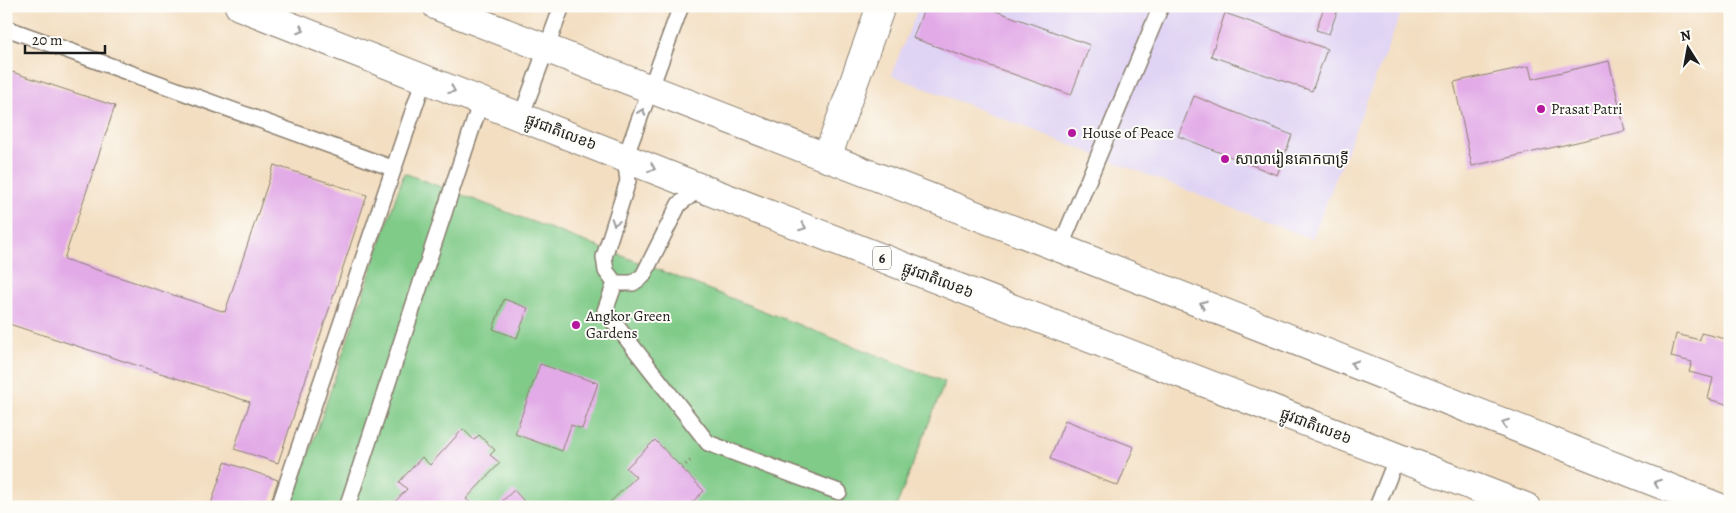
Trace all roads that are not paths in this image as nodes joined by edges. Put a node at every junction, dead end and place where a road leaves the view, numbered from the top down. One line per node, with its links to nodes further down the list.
1 (239, 6): 9 (main road, ផ្លូវជាតិលេខ៦ / 6, one-way to 9)
2 (562, 6): 8 (lane)
3 (681, 6): 10 (lane)
4 (881, 6): 14 (main road)
5 (1161, 6): 17 (lane)
6 (449, 8): 8 (main road)
7 (6, 28): 15 (lane)
8 (547, 48): 10 (main road); 12 (lane)
9 (424, 79): 11 (main road, ផ្លូវជាតិលេខ៦ / 6, one-way to 11); 15 (lane)
10 (650, 89): 13 (lane, one-way to 10); 14 (main road)
11 (481, 101): 12 (main road, ផ្លូវជាតិលេខ៦ / 6); 22 (lane)
12 (521, 117): 13 (main road, ផ្លូវជាតិលេខ៦ / 6)
13 (625, 158): 16 (main road, ផ្លូវជាតិលេខ៦ / 6, one-way to 16); 18 (lane, one-way to 18)
14 (827, 158): 17 (main road)
15 (392, 168): 21 (lane)
16 (701, 188): 18 (lane); 19 (main road, ផ្លូវជាតិលេខ៦ / 6, one-way to 19)
17 (1060, 248): 25 (main road, one-way to 17)
18 (615, 282): 20 (lane)
19 (1397, 457): 23 (lane); 24 (main road, ផ្លូវជាតិលេខ៦ / 6)
20 (838, 492)
21 (279, 507)
22 (348, 507)
23 (1377, 507)
24 (1526, 507)
25 (1718, 507)

